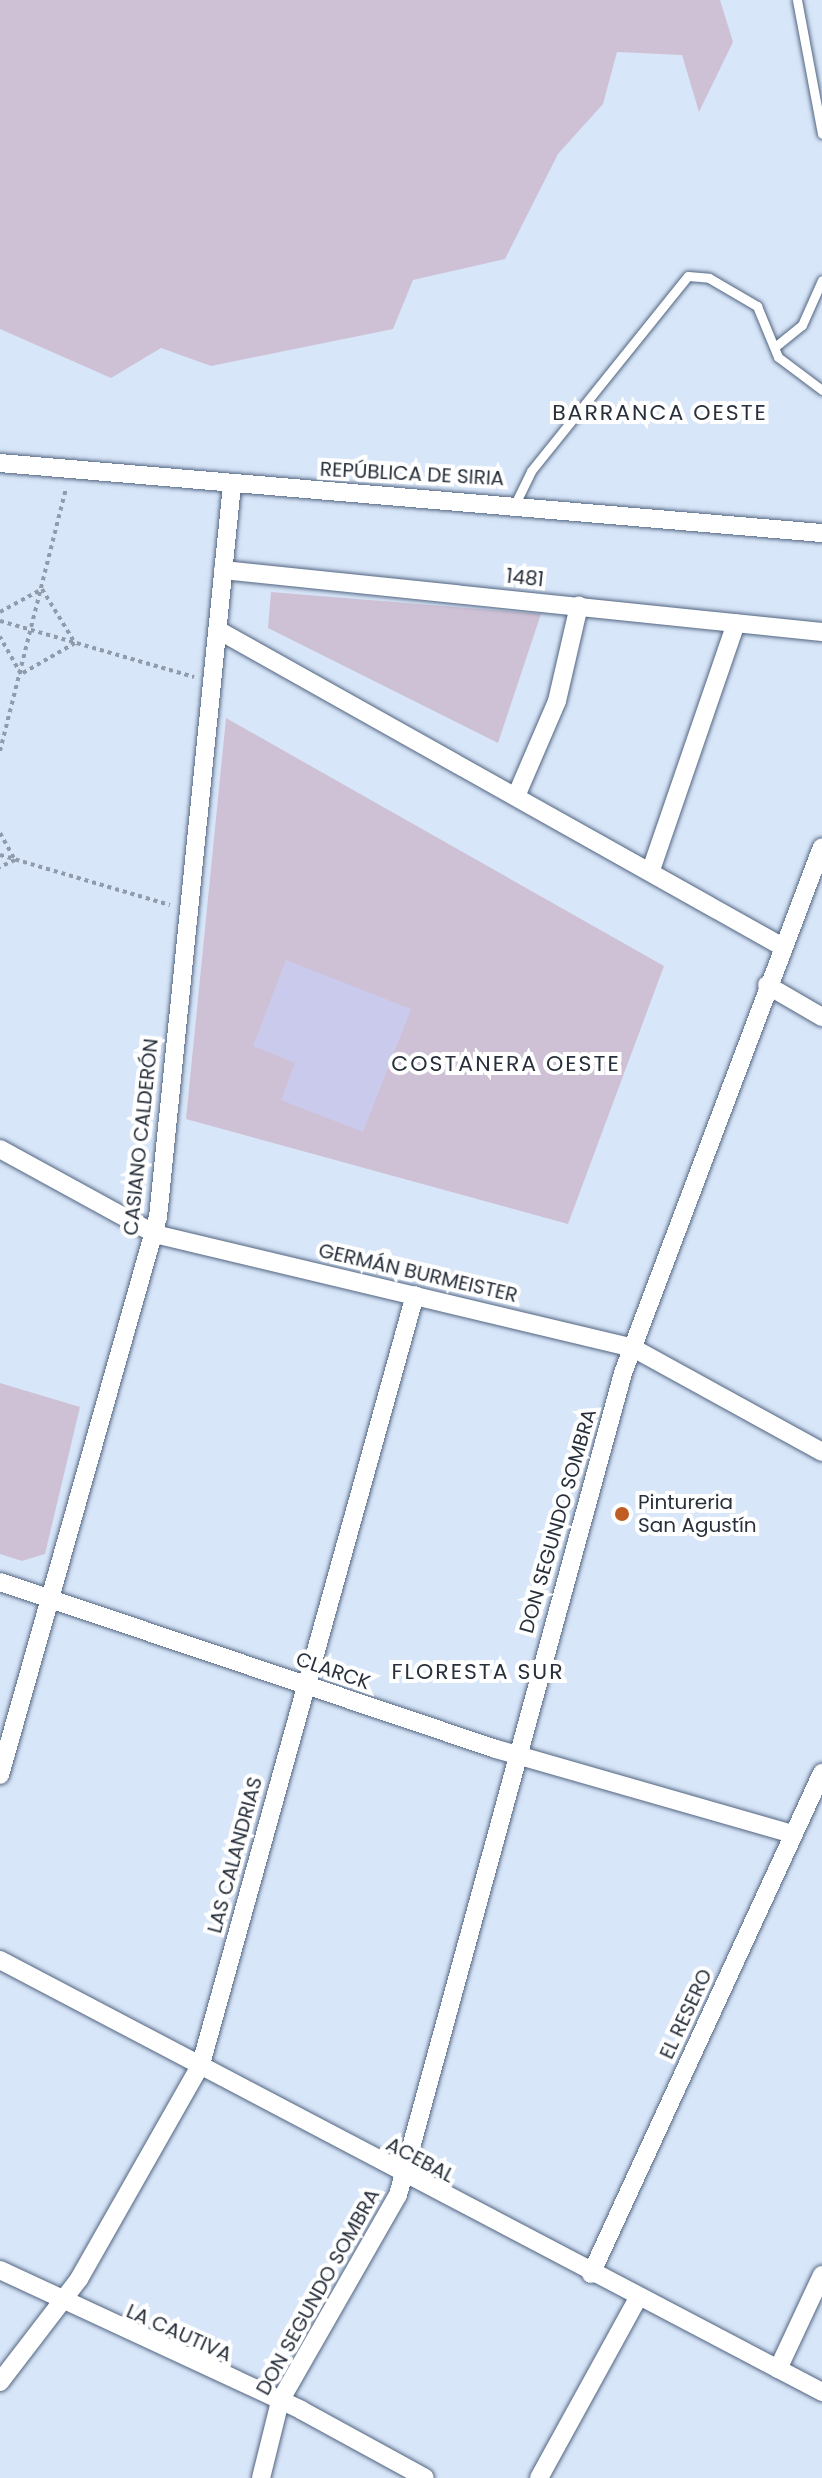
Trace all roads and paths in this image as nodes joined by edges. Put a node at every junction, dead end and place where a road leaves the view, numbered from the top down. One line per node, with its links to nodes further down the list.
1 (797, 0): 2 (lane)
2 (822, 134)
3 (822, 280): 4 (lane)
4 (776, 346): 5 (lane); 9 (lane)
5 (822, 390)
6 (0, 463): 7 (street, REPÚBLICA DE SIRIA)
7 (71, 470): 8 (street, REPÚBLICA DE SIRIA); 12 (path)
8 (232, 485): 9 (street, REPÚBLICA DE SIRIA); 11 (street, CASIANO CALDERÓN)
9 (516, 502): 10 (street, REPÚBLICA DE SIRIA)
10 (822, 533)
11 (223, 570): 13 (street, 1481); 18 (street, CASIANO CALDERÓN)
12 (42, 589): 14 (path); 17 (path); 21 (path)
13 (579, 606): 16 (street, 1481); 25 (street)
14 (0, 612)
15 (0, 621): 17 (path)
16 (736, 623): 19 (street, 1481); 31 (street)
17 (32, 630): 21 (path); 22 (path)
18 (218, 630): 25 (street); 37 (street, CASIANO CALDERÓN)
19 (822, 632)
20 (0, 637): 22 (path)
21 (75, 643): 22 (path); 23 (path)
22 (21, 674): 24 (path)
23 (194, 692)
24 (0, 751)
25 (517, 794): 31 (street)
26 (0, 833): 29 (path)
27 (822, 847): 33 (street, DON SEGUNDO SOMBRA)
28 (0, 855): 29 (path)
29 (15, 860): 30 (path); 32 (path)
30 (0, 867)
31 (651, 870): 33 (street)
32 (176, 892)
33 (783, 947): 34 (street, DON SEGUNDO SOMBRA)
34 (767, 985): 35 (street); 39 (street, DON SEGUNDO SOMBRA)
35 (822, 1017)
36 (0, 1149): 37 (street, GERMÁN BURMEISTER)
37 (155, 1234): 38 (street, GERMÁN BURMEISTER); 42 (street, CASIANO CALDERÓN)
38 (415, 1295): 39 (street, GERMÁN BURMEISTER); 43 (street, LAS CALANDRIAS)
39 (633, 1348): 40 (street, GERMÁN BURMEISTER); 44 (street, DON SEGUNDO SOMBRA)
40 (822, 1452)
41 (0, 1582): 42 (street, CLARCK)
42 (51, 1602): 43 (street, CLARCK); 46 (street, CASIANO CALDERÓN)
43 (304, 1684): 44 (street, CLARCK); 49 (street, LAS CALANDRIAS)
44 (515, 1755): 47 (street, CLARCK); 50 (street, DON SEGUNDO SOMBRA)
45 (822, 1773): 47 (street, EL RESERO)
46 (0, 1775)
47 (792, 1834): 52 (street, EL RESERO)
48 (0, 1960): 49 (street, ACEBAL)
49 (201, 2064): 50 (street, ACEBAL); 55 (street, LAS CALANDRIAS)
50 (403, 2176): 52 (street, ACEBAL); 59 (street, DON SEGUNDO SOMBRA)
51 (0, 2270): 55 (street, LA CAUTIVA)
52 (591, 2274): 54 (street, ACEBAL)
53 (822, 2275): 56 (street)
54 (638, 2298): 56 (street, ACEBAL); 62 (street)
55 (62, 2304): 57 (street, LAS CALANDRIAS); 59 (street, LA CAUTIVA)
56 (778, 2369): 58 (street, ACEBAL)
57 (0, 2382)
58 (822, 2392)
59 (280, 2401): 60 (street, DON SEGUNDO SOMBRA); 61 (street, LA CAUTIVA)
60 (261, 2478)
61 (425, 2478)
62 (539, 2478)

